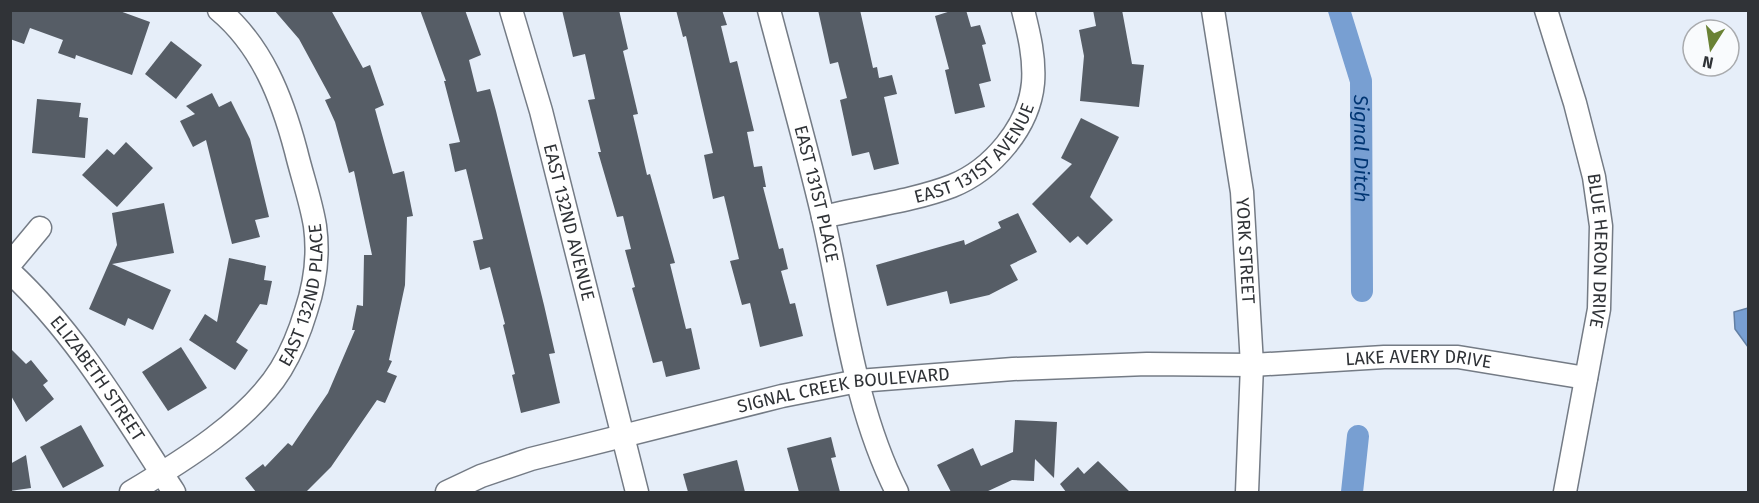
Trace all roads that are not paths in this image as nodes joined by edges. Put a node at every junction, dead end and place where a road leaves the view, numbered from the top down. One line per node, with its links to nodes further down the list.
1 (219, 10): 15 (street, EAST 132ND PLACE)
2 (511, 10): 14 (street, EAST 132ND AVENUE)
3 (769, 10): 7 (street, EAST 131ST PLACE)
4 (1023, 10): 7 (street, EAST 131ST AVENUE)
5 (1213, 10): 11 (street, YORK STREET)
6 (1546, 10): 12 (street, BLUE HERON DRIVE)
7 (823, 218): 13 (street, EAST 131ST PLACE)
8 (40, 228): 9 (street)
9 (10, 264)
10 (10, 272): 15 (street, ELIZABETH STREET)
11 (1252, 365): 12 (street, LAKE AVERY DRIVE); 13 (street, SIGNAL CREEK BOULEVARD); 20 (street, YORK STREET)
12 (1586, 378): 21 (street, BLUE HERON DRIVE)
13 (858, 381): 14 (street, SIGNAL CREEK BOULEVARD); 19 (street, EAST 131ST PLACE)
14 (621, 436): 17 (street, SIGNAL CREEK BOULEVARD); 18 (street, EAST 132ND AVENUE)
15 (168, 483): 16 (street, EAST 132ND PLACE)
16 (131, 492)
17 (447, 492)
18 (637, 492)
19 (897, 492)
20 (1247, 492)
21 (1565, 492)

